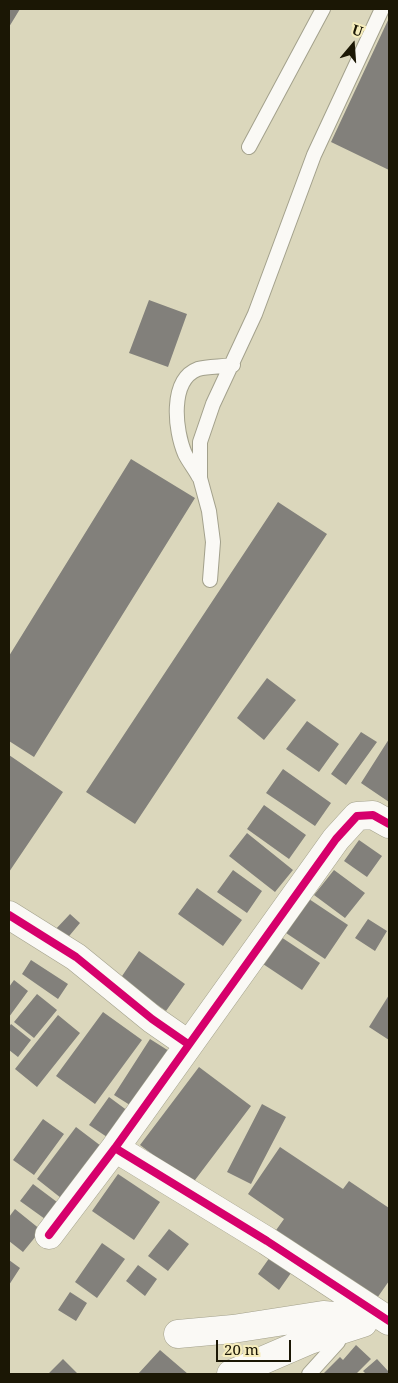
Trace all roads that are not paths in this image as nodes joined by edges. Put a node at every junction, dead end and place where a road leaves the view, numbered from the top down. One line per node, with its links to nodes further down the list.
1 (323, 9): 3 (lane)
2 (382, 9): 4 (lane)
3 (249, 147)
4 (233, 365): 5 (lane); 5 (lane)
5 (200, 478): 6 (lane)
6 (210, 580)
7 (389, 824): 9 (street)
8 (9, 914): 9 (street)
9 (188, 1044): 10 (street)
10 (115, 1148): 11 (street); 12 (street)
11 (49, 1235)
12 (389, 1321): 13 (street)
13 (347, 1327): 14 (street); 15 (street); 16 (lane)
14 (178, 1334)
15 (231, 1374)
16 (309, 1374)

